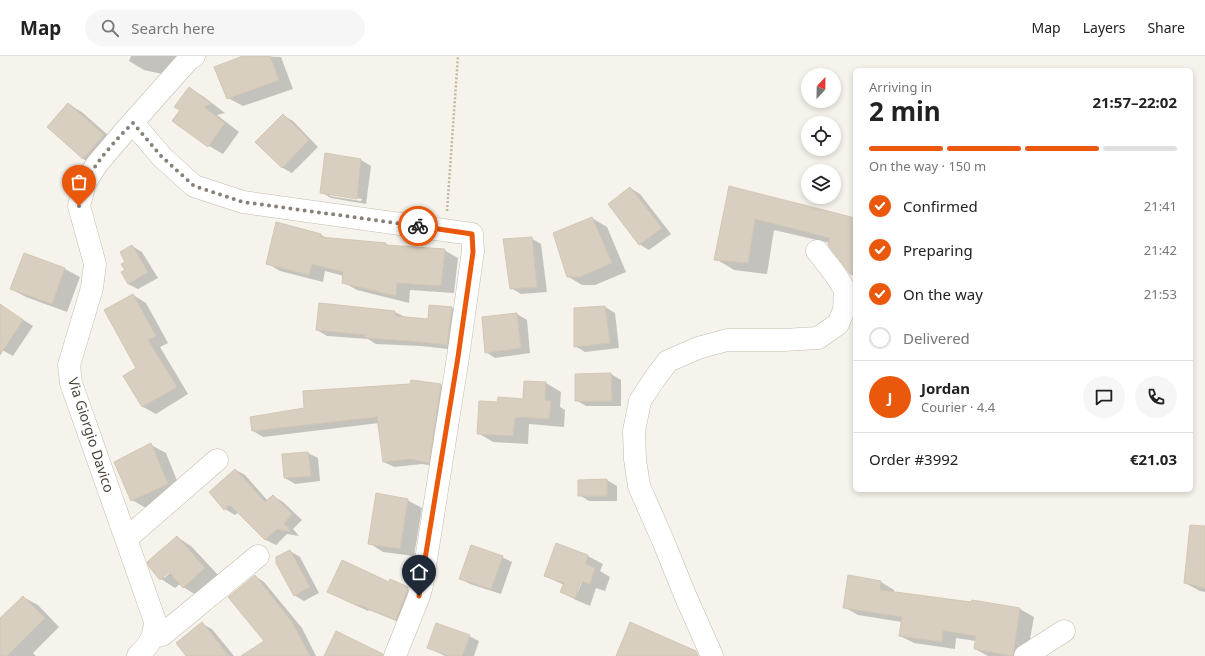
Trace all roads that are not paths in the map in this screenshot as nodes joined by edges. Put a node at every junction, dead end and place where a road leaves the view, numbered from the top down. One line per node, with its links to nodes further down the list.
1 (194, 56): 2 (street, Via Giorgio Davico)
2 (133, 123): 5 (street, Via Giorgio Davico); 10 (street)
3 (817, 251): 11 (street)
4 (217, 460): 5 (street)
5 (126, 539): 8 (street, Via Giorgio Davico)
6 (258, 556): 8 (street)
7 (1064, 631): 12 (street)
8 (153, 637): 9 (street)
9 (138, 656)
10 (395, 656)
11 (712, 656)
12 (1025, 656)

